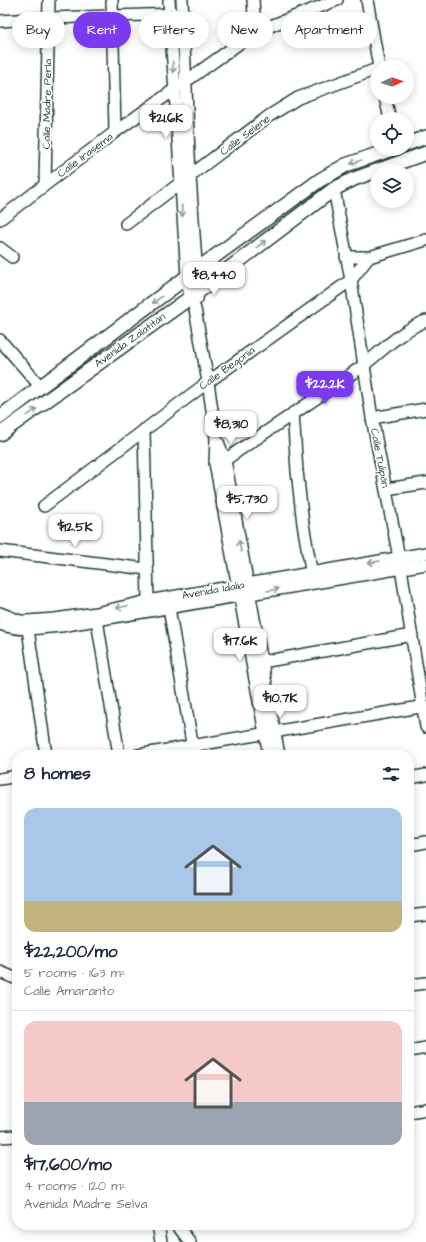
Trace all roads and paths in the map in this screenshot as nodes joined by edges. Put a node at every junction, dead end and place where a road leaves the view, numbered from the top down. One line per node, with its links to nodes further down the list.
1 (49, 0): 8 (street, Calle Madre Perla)
2 (112, 0): 9 (street)
3 (169, 0): 10 (street)
4 (182, 0): 11 (street)
5 (253, 0): 12 (street)
6 (338, 0): 15 (street, Calle Irasema)
7 (367, 0): 21 (street)
8 (49, 12)
9 (112, 12)
10 (170, 12)
11 (183, 12)
12 (254, 12)
13 (12, 20): 14 (street)
14 (0, 21)
15 (273, 25)
16 (48, 48): 31 (street, Calle Madre Perla)
17 (113, 48): 25 (street)
18 (172, 48): 24 (street, one-way to 24)
19 (185, 48): 23 (street)
20 (232, 48): 23 (street, Calle Irasema)
21 (378, 60)
22 (370, 72): 30 (street, Calle Selene)
23 (186, 81): 24 (street, Calle Irasema); 30 (street)
24 (174, 90): 25 (street, Calle Irasema); 32 (street)
25 (115, 132): 31 (street, Calle Irasema)
26 (426, 137): 27 (street)
27 (414, 141)
28 (426, 153): 33 (street, Avenida Zalatitán)
29 (372, 156): 41 (street, Avenida Zalatitán, one-way to 41)
30 (190, 176): 32 (street, Calle Selene); 41 (street)
31 (45, 184): 34 (street, Calle Irasema)
32 (180, 184): 35 (street, Calle Selene); 41 (street, one-way to 41)
33 (334, 189): 39 (street, Calle Tulipán); 43 (street, Avenida Zalatitán, one-way to 33)
34 (0, 219)
35 (126, 224)
36 (426, 240): 40 (street)
37 (0, 248): 38 (street)
38 (12, 257)
39 (346, 257): 40 (street); 42 (street, Calle Tulipán)
40 (369, 257): 42 (street, Calle Begonia)
41 (191, 274): 43 (street); 48 (street, Avenida Zalatitán, one-way to 48)
42 (351, 280): 46 (street, Calle Tulipán); 47 (street, Calle Begonia)
43 (194, 299): 47 (street); 54 (street, Avenida Zalatitán, one-way to 43)
44 (426, 322): 46 (street)
45 (0, 340): 48 (street)
46 (363, 365): 50 (street); 52 (street, Calle Tulipán)
47 (208, 382): 53 (street, Calle Begonia); 55 (street)
48 (40, 387): 51 (street, Avenida Zalatitán)
49 (426, 409): 52 (street)
50 (293, 413): 55 (street); 64 (street)
51 (0, 417)
52 (372, 418): 57 (street, Calle Tulipán)
53 (144, 430): 58 (street, Calle Begonia); 63 (street)
54 (0, 434)
55 (220, 462): 65 (street)
56 (426, 483): 57 (street)
57 (386, 489): 61 (street, Calle Tulipán)
58 (44, 506)
59 (0, 551): 63 (street)
60 (426, 553): 61 (street, Avenida Idalia)
61 (400, 563): 62 (street, Avenida Idalia); 64 (street, Avenida Idalia); 72 (street, Calle Tulipán)
62 (426, 564)
63 (147, 569): 66 (street)
64 (313, 578): 65 (street, Avenida Idalia)
65 (244, 590): 67 (street, Avenida Idalia); 73 (street); 76 (street)
66 (148, 601): 67 (street, Avenida Idalia); 71 (street, Avenida Idalia, one-way to 71)
67 (169, 603): 69 (street, Avenida Idalia); 79 (street)
68 (0, 614): 70 (street, Avenida Idalia)
69 (97, 620): 71 (street, Avenida Idalia); 78 (street)
70 (4, 625): 71 (street, Avenida Idalia)
71 (28, 625): 77 (street)
72 (412, 635): 73 (street); 74 (street, Calle Tulipán)
73 (262, 662): 76 (street)
74 (424, 706): 75 (street, Calle Tulipán); 76 (street)
75 (426, 727)
76 (271, 732): 79 (street); 80 (street); 81 (street)
77 (45, 750)
78 (118, 750)
79 (193, 750)
80 (269, 750)
81 (277, 750)
82 (426, 775): 84 (street)
83 (12, 777): 85 (street)
84 (414, 777)
85 (0, 779)
86 (426, 842): 87 (street)
87 (414, 844)
88 (426, 914): 89 (street)
89 (414, 915)
90 (0, 972): 91 (street)
91 (12, 977)
92 (426, 983): 93 (street)
93 (414, 984)
94 (426, 1048): 95 (street)
95 (414, 1050)
96 (426, 1109): 97 (street)
97 (414, 1111)
98 (12, 1136): 99 (street)
99 (0, 1137)
100 (159, 1230): 102 (street)
101 (181, 1230): 103 (street)
102 (161, 1242)
103 (190, 1242)

